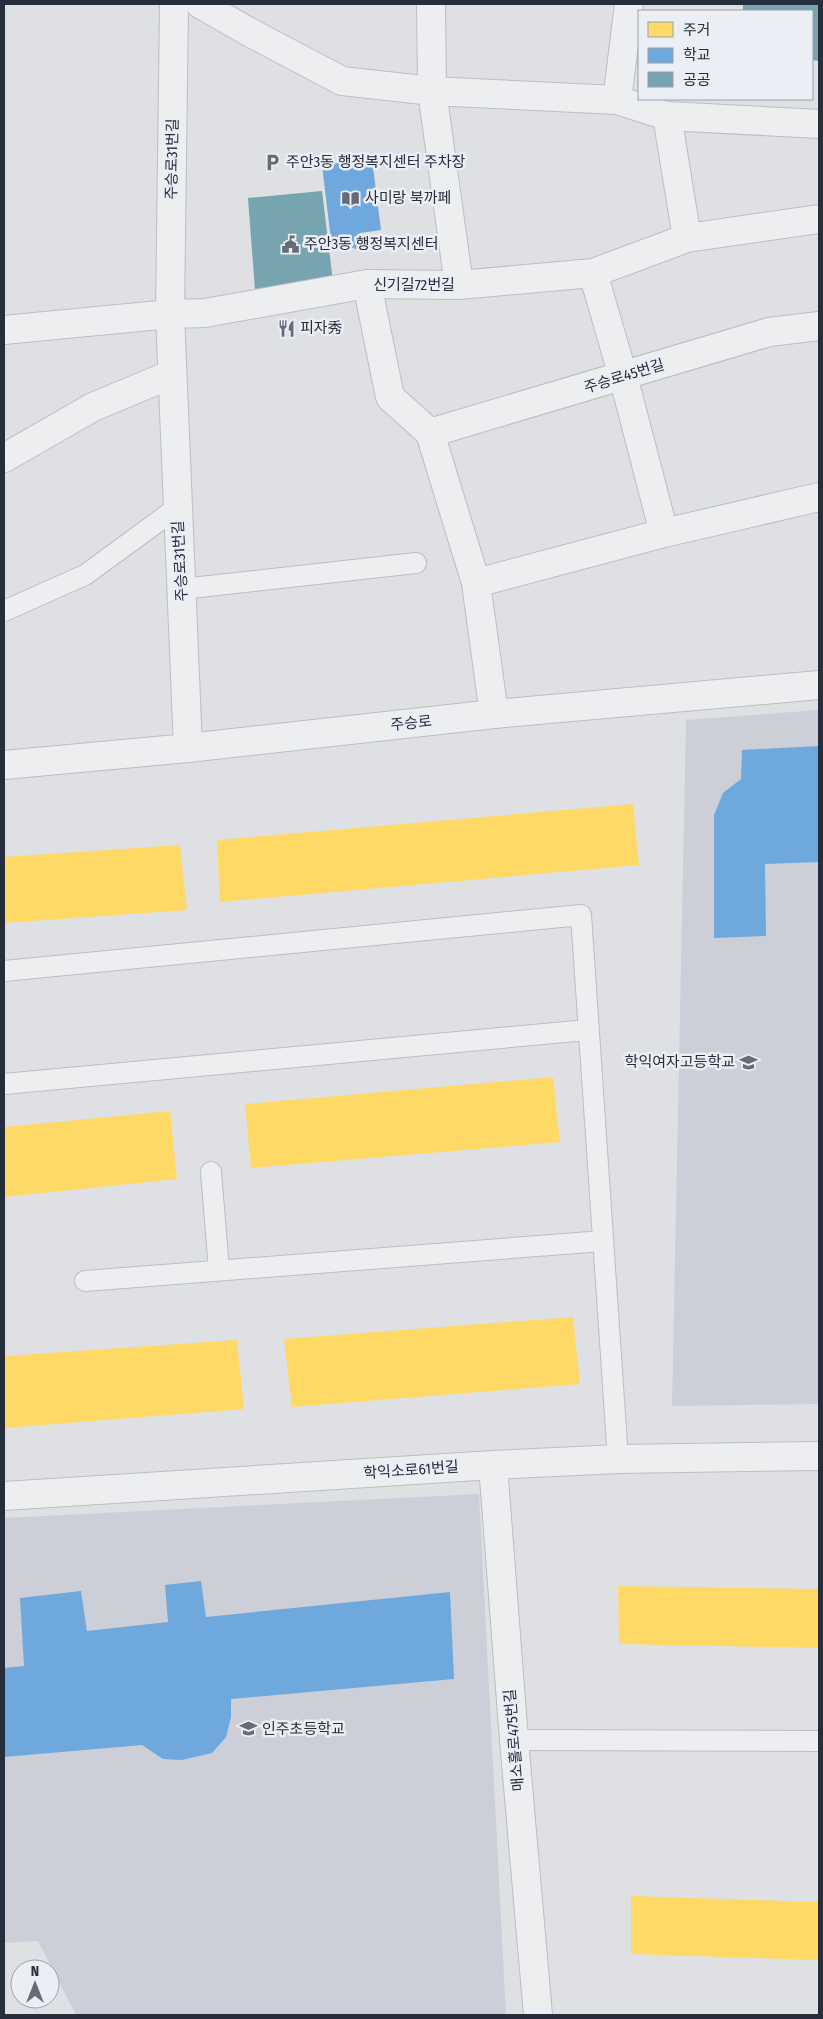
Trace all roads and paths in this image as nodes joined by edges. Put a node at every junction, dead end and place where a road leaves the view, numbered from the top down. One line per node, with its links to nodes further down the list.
1 (174, 4): 14 (street, 주승로31번길)
2 (200, 4): 5 (street)
3 (431, 4): 5 (street)
4 (629, 4): 6 (street)
5 (432, 91): 6 (street); 13 (street)
6 (618, 100): 7 (street)
7 (667, 116): 8 (street); 10 (street)
8 (819, 124)
9 (819, 219): 10 (street, 신기길72번길)
10 (687, 238): 11 (street, 신기길72번길)
11 (594, 273): 13 (street, 신기길72번길); 18 (street)
12 (367, 284): 13 (street, 신기길72번길); 14 (street, 신기길72번길); 19 (street)
13 (459, 285)
14 (170, 314): 16 (street, 신기길72번길); 17 (street, 주승로31번길)
15 (819, 326): 18 (street, 주승로45번길)
16 (4, 330)
17 (172, 374): 20 (street); 22 (street, 주승로31번길)
18 (624, 376): 19 (street, 주승로45번길); 23 (street)
19 (430, 433): 25 (street)
20 (4, 458)
21 (819, 497): 23 (street)
22 (178, 507): 26 (street, 주승로31번길); 27 (lane)
23 (664, 533): 25 (street)
24 (416, 562): 26 (lane)
25 (476, 583): 29 (street)
26 (182, 589): 30 (street, 주승로31번길)
27 (4, 611)
28 (819, 685): 29 (street, 주승로)
29 (494, 714): 30 (street, 주승로)
30 (188, 748): 31 (street, 주승로)
31 (4, 765)
32 (4, 971): 36 (lane)
33 (586, 1030): 34 (lane)
34 (4, 1084)
35 (211, 1172): 37 (lane)
36 (603, 1241): 37 (lane); 40 (lane)
37 (220, 1270): 38 (lane)
38 (85, 1281)
39 (819, 1456): 40 (street, 학익소로61번길)
40 (618, 1460): 41 (street, 학익소로61번길)
41 (493, 1465): 42 (street, 학익소로61번길); 43 (street, 매소홀로475번길)
42 (4, 1496)
43 (514, 1740): 44 (lane); 45 (street, 매소홀로475번길)
44 (819, 1740)
45 (538, 2015)

